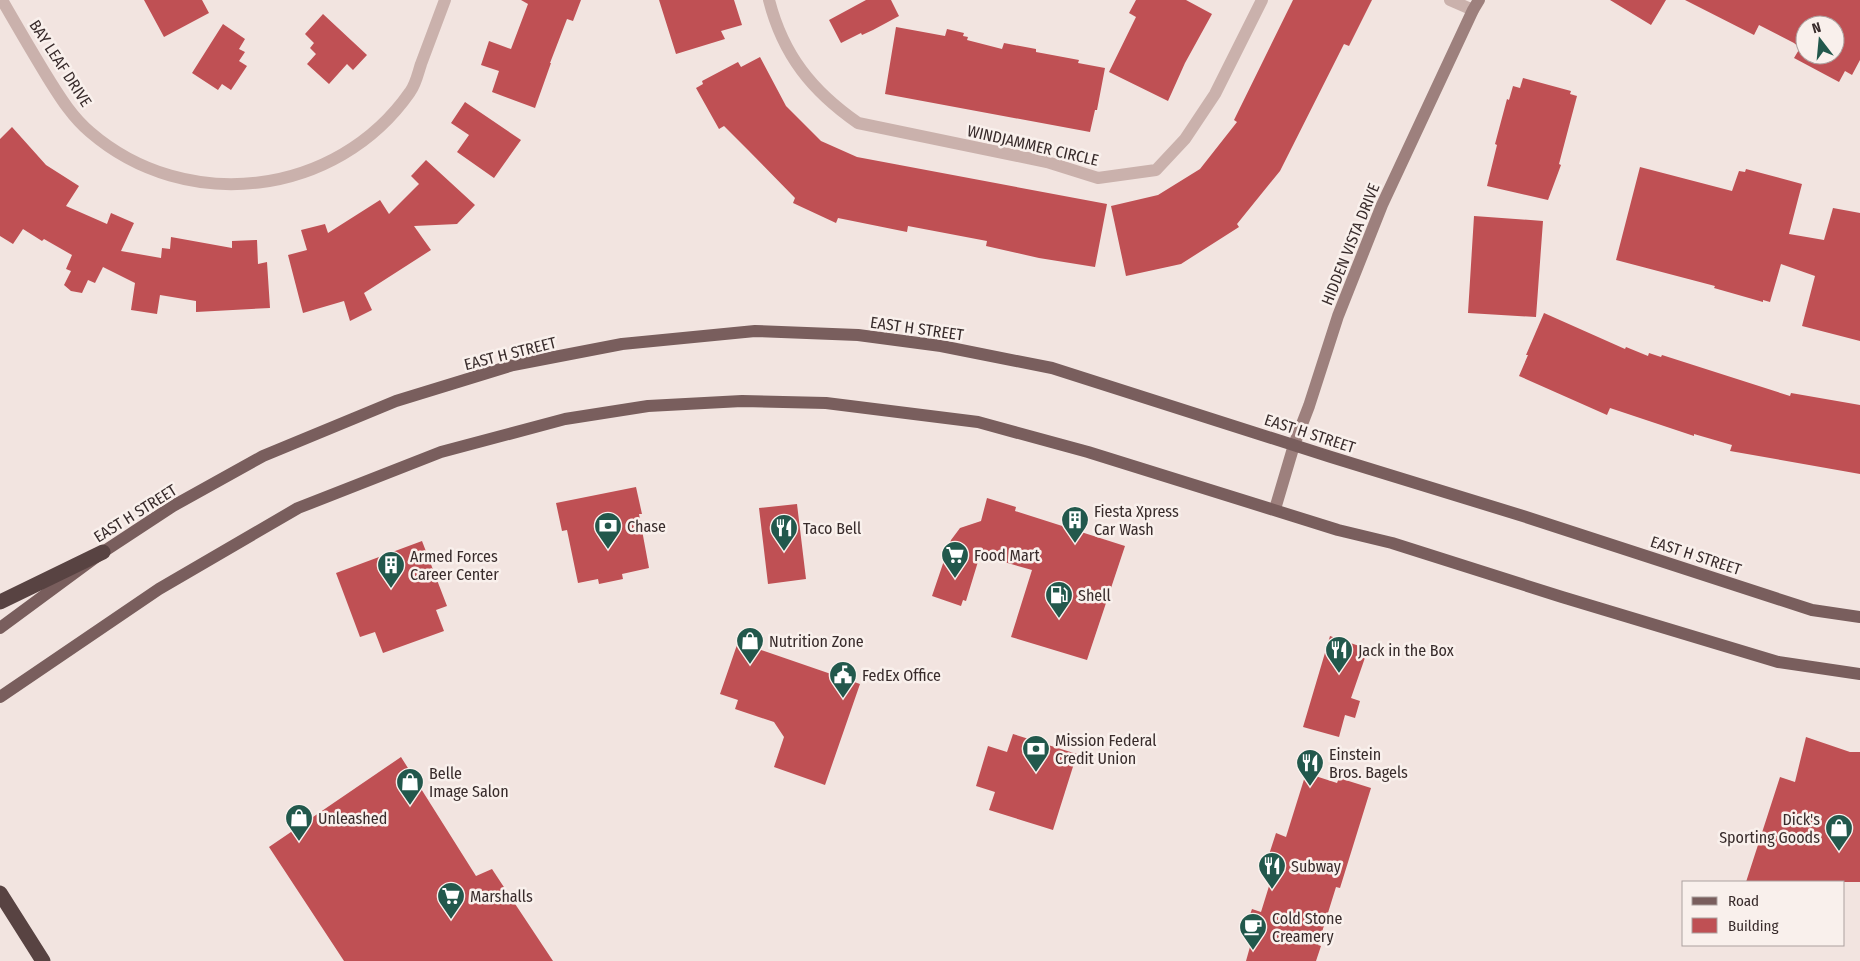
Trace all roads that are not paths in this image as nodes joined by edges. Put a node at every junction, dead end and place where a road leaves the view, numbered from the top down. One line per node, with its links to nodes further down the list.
1 (2, 0): 2 (street, BAY LEAF DRIVE)
2 (445, 0)
3 (769, 0): 4 (street, WINDJAMMER CIRCLE)
4 (1262, 0)
5 (1450, 0): 6 (street)
6 (1476, 5): 7 (street, HIDDEN VISTA DRIVE)
7 (1294, 445): 8 (street, HIDDEN VISTA DRIVE); 9 (main road, EAST H STREET); 11 (main road, EAST H STREET)
8 (1274, 509): 13 (main road); 14 (main road)
9 (103, 552): 10 (highway); 12 (main road, EAST H STREET)
10 (0, 602)
11 (1860, 617)
12 (0, 628)
13 (1860, 674)
14 (0, 698)
15 (0, 893): 16 (highway)
16 (44, 961)

